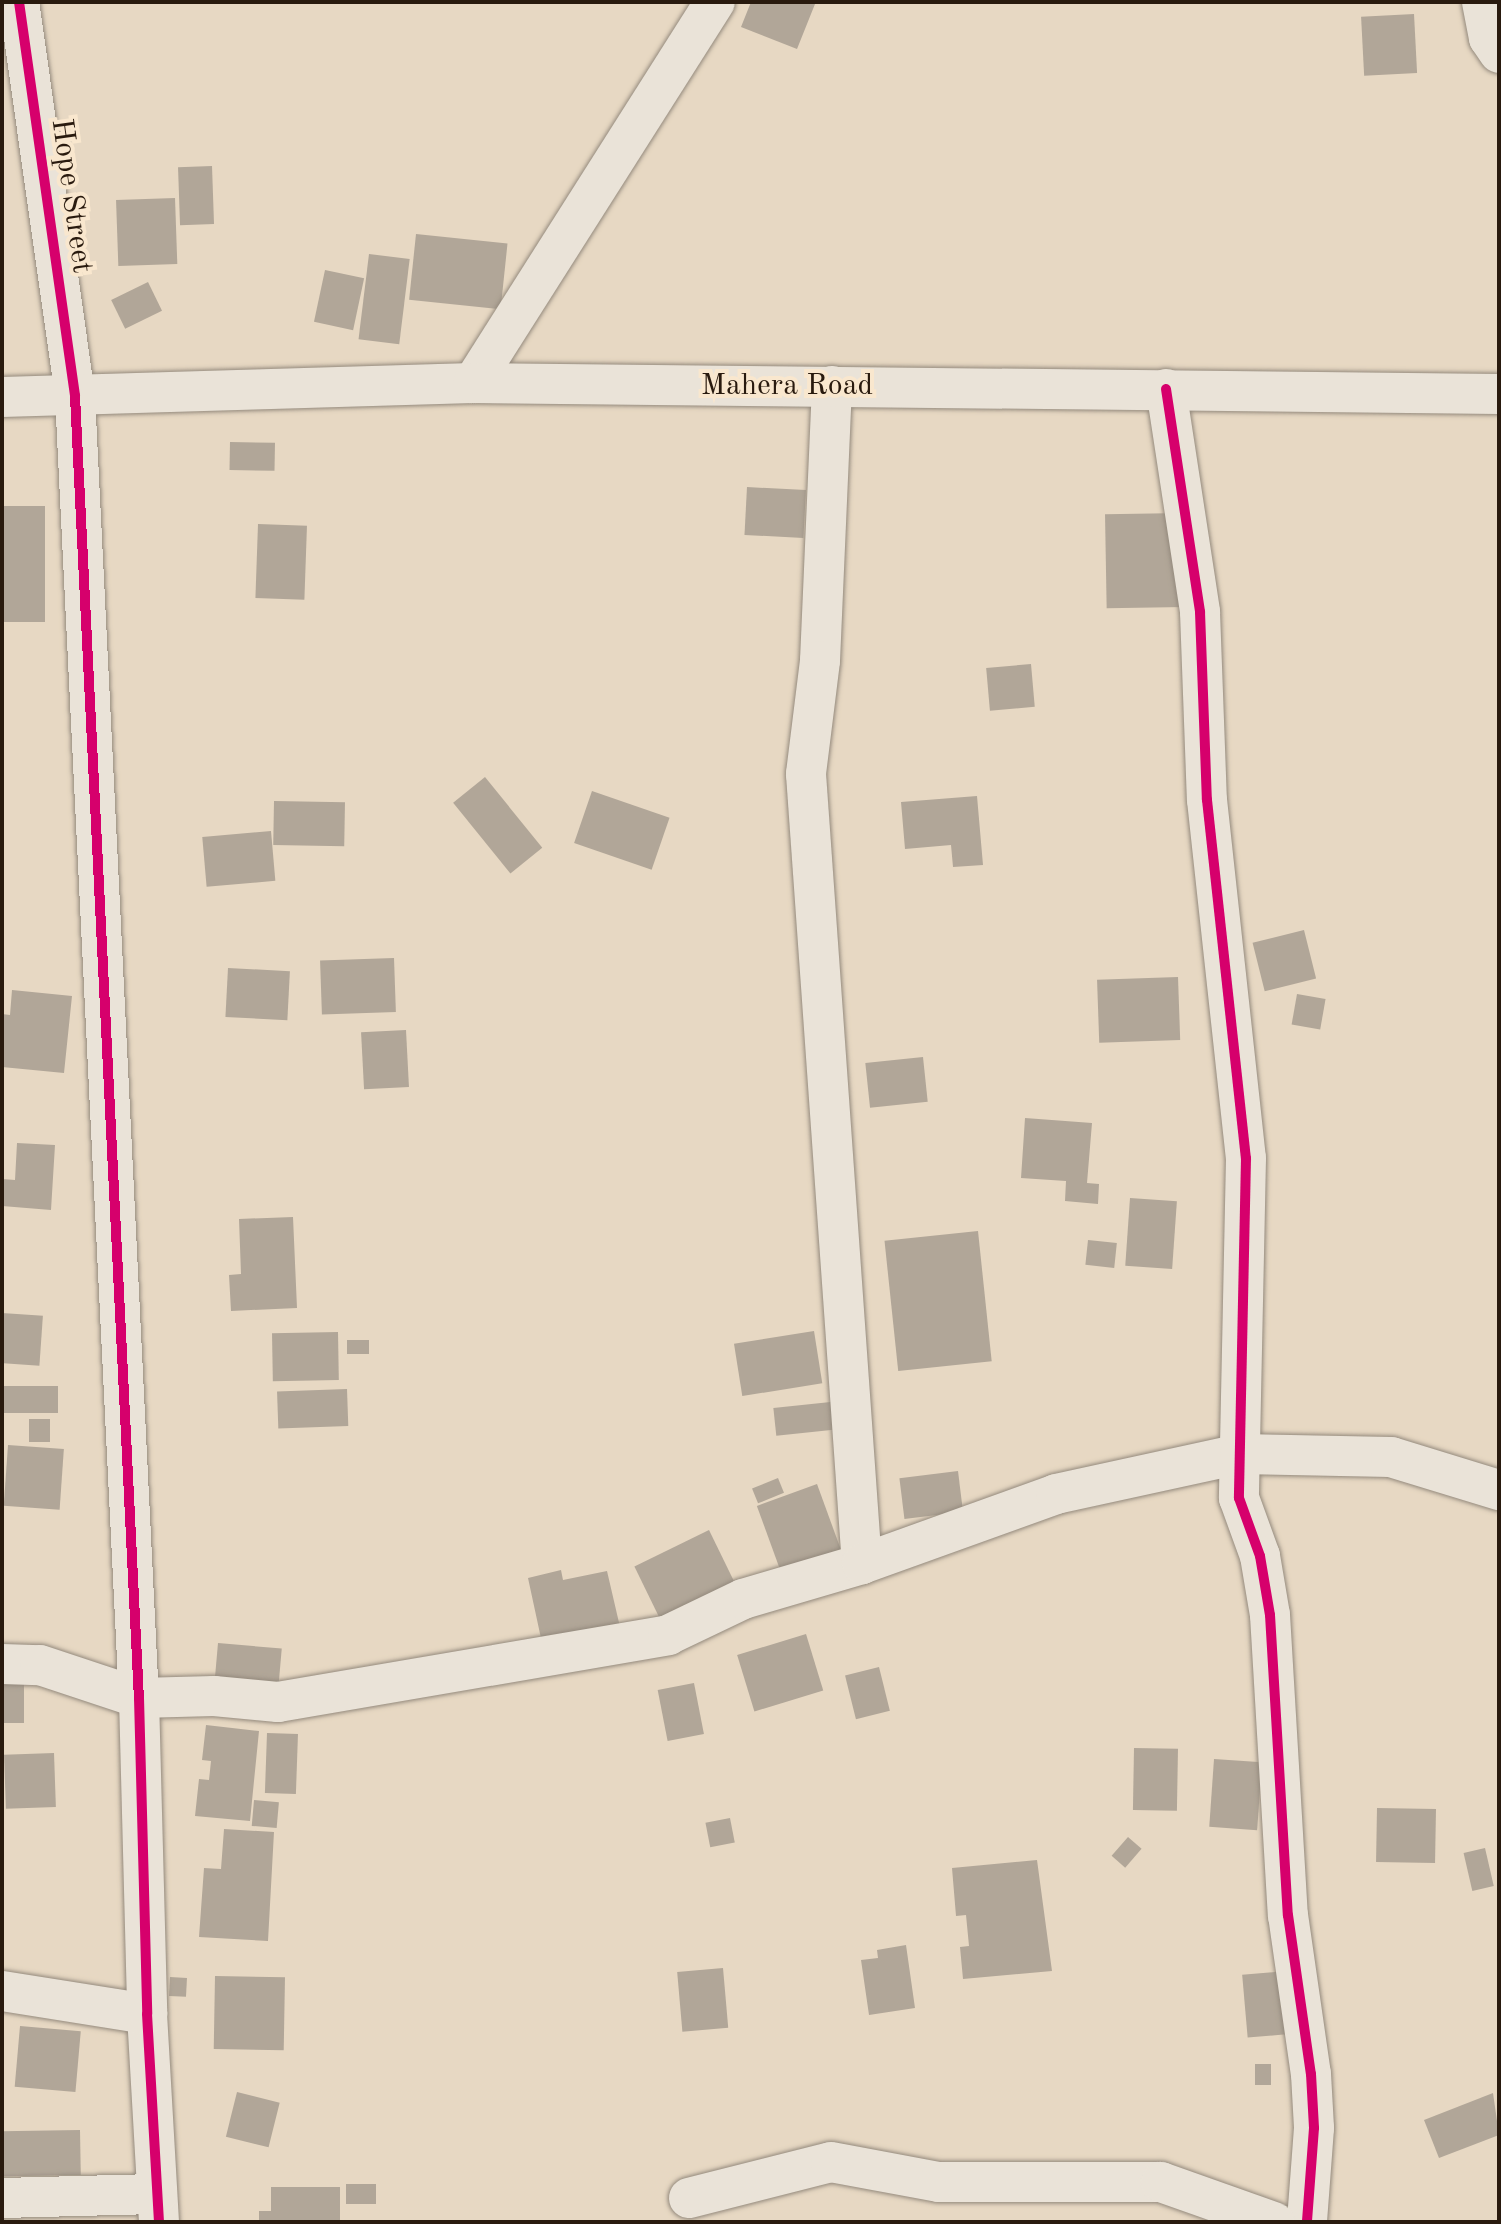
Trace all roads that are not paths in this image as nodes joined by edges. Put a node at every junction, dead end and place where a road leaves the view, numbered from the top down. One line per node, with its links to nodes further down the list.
1 (19, 2): 9 (street, Hope Street)
2 (715, 2): 5 (street)
3 (1482, 2): 4 (street)
4 (1499, 53)
5 (473, 383): 6 (street, Mahera Road); 9 (street, Mahera Road)
6 (832, 386): 7 (street, Mahera Road); 13 (street)
7 (1166, 389): 8 (street, Mahera Road); 11 (street)
8 (1499, 394)
9 (75, 396): 10 (street, Mahera Road); 15 (street, Hope Street)
10 (2, 397)
11 (1240, 1454): 12 (street); 13 (street); 22 (street)
12 (1499, 1490)
13 (862, 1564): 15 (street)
14 (2, 1664): 15 (street)
15 (139, 1698): 17 (street, Hope Street)
16 (2, 1991): 17 (street)
17 (147, 2014): 20 (street, Hope Street)
18 (2, 2198): 20 (street)
19 (689, 2198): 21 (street)
20 (158, 2208)
21 (1274, 2222)
22 (1307, 2222)

